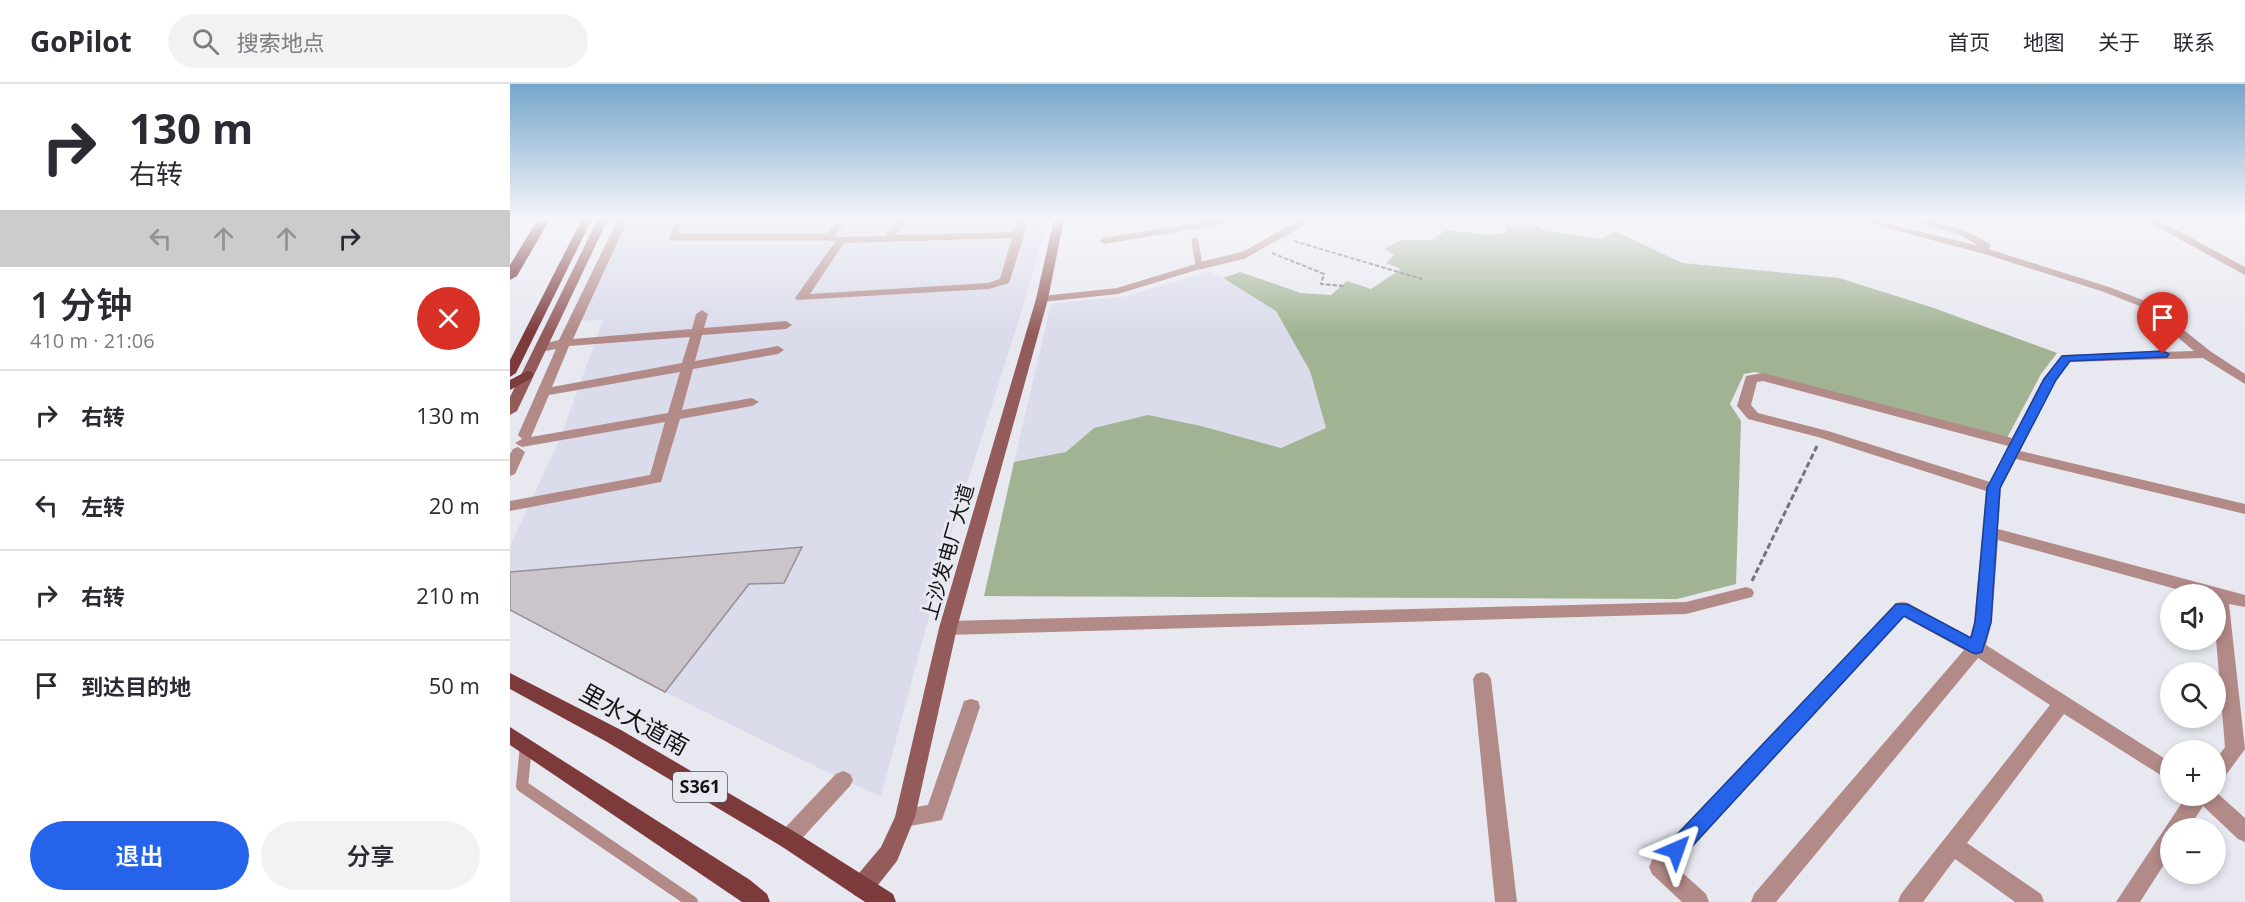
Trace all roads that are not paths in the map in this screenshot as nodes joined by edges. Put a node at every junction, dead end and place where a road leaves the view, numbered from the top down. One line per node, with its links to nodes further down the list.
1 (521, 257): 14 (highway)
2 (569, 257): 24 (main road)
3 (585, 257): 20 (main road)
4 (605, 257): 19 (street)
5 (825, 257): 6 (street)
6 (1012, 257)
7 (1051, 257): 15 (main road, 上沙发电厂大道)
8 (1198, 257): 12 (lane)
9 (1235, 257): 12 (lane)
10 (2004, 257): 22 (street)
11 (2218, 257): 13 (street)
12 (1199, 266): 15 (street)
13 (2245, 272)
14 (510, 276)
15 (1042, 298): 43 (main road, 上沙发电厂大道)
16 (702, 314): 18 (street)
17 (786, 325): 18 (street)
18 (697, 332): 19 (street); 23 (street)
19 (565, 343): 20 (street); 28 (street)
20 (541, 348): 25 (main road)
21 (778, 350): 23 (street)
22 (2206, 354): 26 (street); 33 (street)
23 (686, 366): 28 (street); 31 (street)
24 (510, 373)
25 (527, 375): 27 (main road); 30 (main road)
26 (2245, 380)
27 (510, 386)
28 (544, 392): 32 (street)
29 (753, 402): 31 (street)
30 (510, 411)
31 (672, 416): 32 (street); 36 (street)
32 (522, 443): 34 (street)
33 (2014, 449): 35 (street); 35 (street); 37 (street)
34 (510, 471)
35 (1994, 488): 38 (street)
36 (510, 506)
37 (2245, 509)
38 (1990, 532): 39 (street); 44 (street)
39 (2180, 584)
40 (1746, 593): 43 (street)
41 (2226, 596): 42 (street)
42 (2245, 601)
43 (948, 628): 55 (main road, 上沙发电厂大道)
44 (1976, 648): 48 (street); 65 (street); 66 (street)
45 (2225, 650): 51 (street)
46 (1482, 679): 64 (street)
47 (510, 680): 57 (main road, 里水大道南 / S361)
48 (2062, 703): 52 (street); 58 (street)
49 (971, 706): 55 (street)
50 (515, 743): 61 (lane); 62 (main road)
51 (2226, 760)
52 (2160, 766)
53 (843, 780): 57 (street)
54 (2217, 806): 56 (street)
55 (905, 816): 60 (main road, 上沙发电厂大道)
56 (2245, 832)
57 (788, 839): 60 (main road, 里水大道南 / S361)
58 (1953, 845): 67 (street); 68 (street)
59 (2160, 852): 69 (street)
60 (861, 887): 63 (main road, 里水大道南 / S361)
61 (692, 902)
62 (759, 902)
63 (885, 902)
64 (1506, 902)
65 (1698, 902)
66 (1762, 902)
67 (1909, 902)
68 (2033, 902)
69 (2127, 902)

